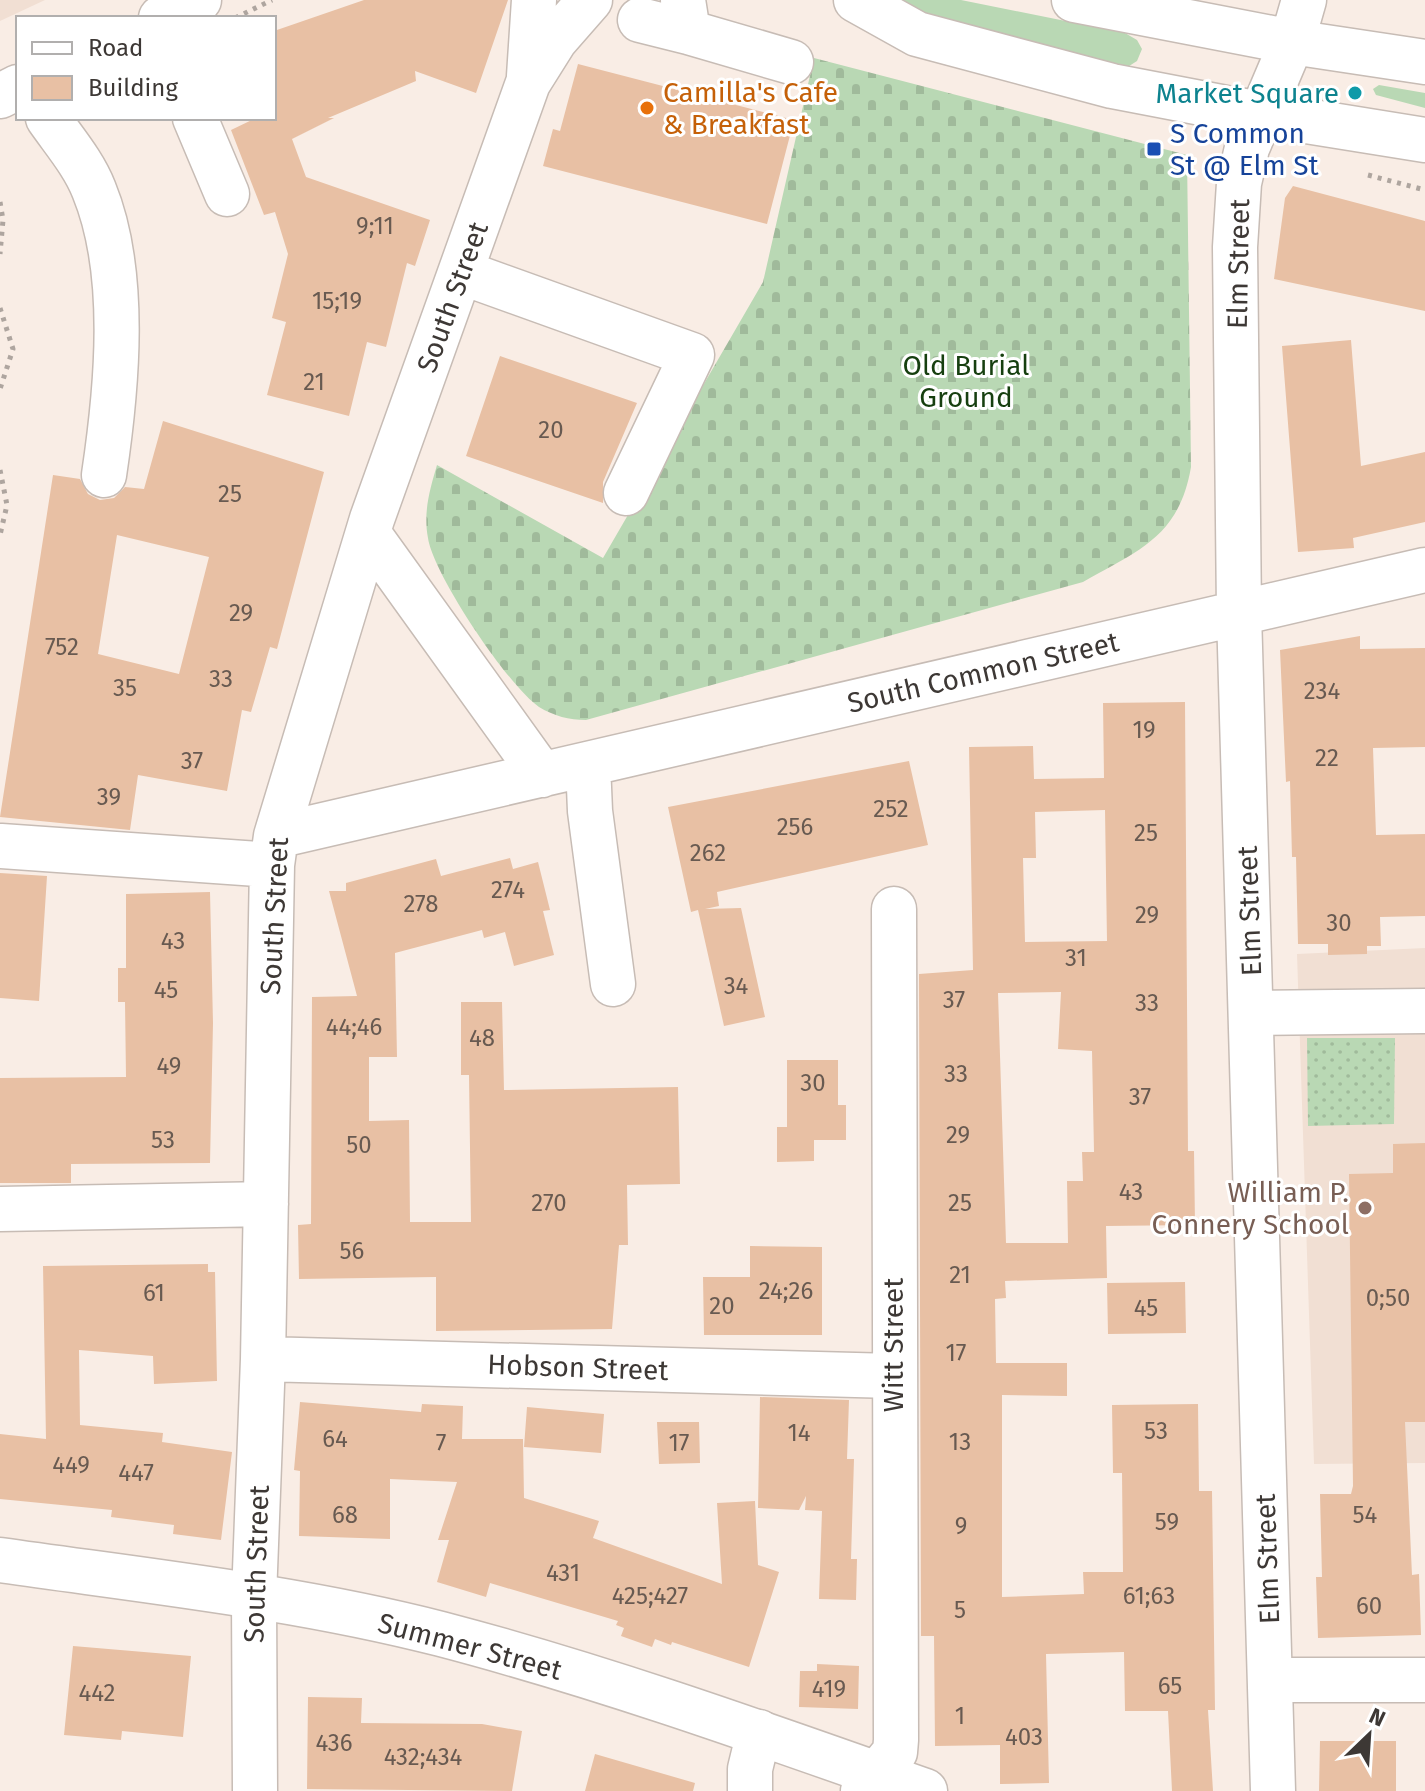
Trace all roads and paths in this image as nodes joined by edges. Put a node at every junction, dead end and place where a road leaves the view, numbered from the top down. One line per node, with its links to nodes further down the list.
1 (199, 0): 8 (street)
2 (272, 0): 9 (path)
3 (534, 0): 15 (street, South Street)
4 (590, 0): 15 (street, South Street)
5 (856, 0): 16 (street)
6 (1074, 0): 12 (street)
7 (1304, 0): 12 (street, Elm Street)
8 (165, 16)
9 (238, 16)
10 (686, 16): 11 (street); 13 (street)
11 (640, 20)
12 (1292, 42): 14 (street); 16 (street, Elm Street)
13 (791, 62)
14 (1425, 62)
15 (528, 83): 23 (street, South Street)
16 (1260, 114): 19 (street); 32 (street, Elm Street)
17 (49, 120): 27 (street)
18 (196, 120): 20 (street)
19 (1425, 140)
20 (227, 194)
21 (0, 202): 22 (path)
22 (0, 254)
23 (461, 272): 28 (street); 29 (street, South Street)
24 (0, 308): 25 (path)
25 (0, 389)
26 (0, 470): 30 (path)
27 (104, 475)
28 (626, 493)
29 (368, 533): 34 (street); 36 (street, South Street)
30 (0, 535)
31 (1425, 570): 32 (street, South Common Street)
32 (1239, 613): 33 (street, South Common Street); 40 (street, Elm Street)
33 (588, 764): 34 (street, South Common Street); 38 (street)
34 (542, 775): 36 (street, South Common Street)
35 (1, 846): 36 (street, South Common Street)
36 (274, 851): 41 (street, South Street)
37 (894, 909): 44 (street, Witt Street)
38 (613, 984)
39 (1425, 1011): 40 (street)
40 (1252, 1013): 47 (street, Elm Street)
41 (266, 1204): 42 (street); 43 (street, South Street)
42 (0, 1209)
43 (263, 1359): 44 (street, Hobson Street); 46 (street, South Street)
44 (893, 1376): 50 (street, Witt Street)
45 (0, 1560): 46 (street, Summer Street)
46 (254, 1597): 49 (street, Summer Street); 51 (street, South Street)
47 (1271, 1680): 48 (street); 54 (street, Elm Street)
48 (1425, 1680)
49 (759, 1732): 50 (street, Summer Street); 52 (street)
50 (870, 1782): 53 (street, Summer Street)
51 (255, 1791)
52 (750, 1791)
53 (925, 1791)
54 (1273, 1791)

